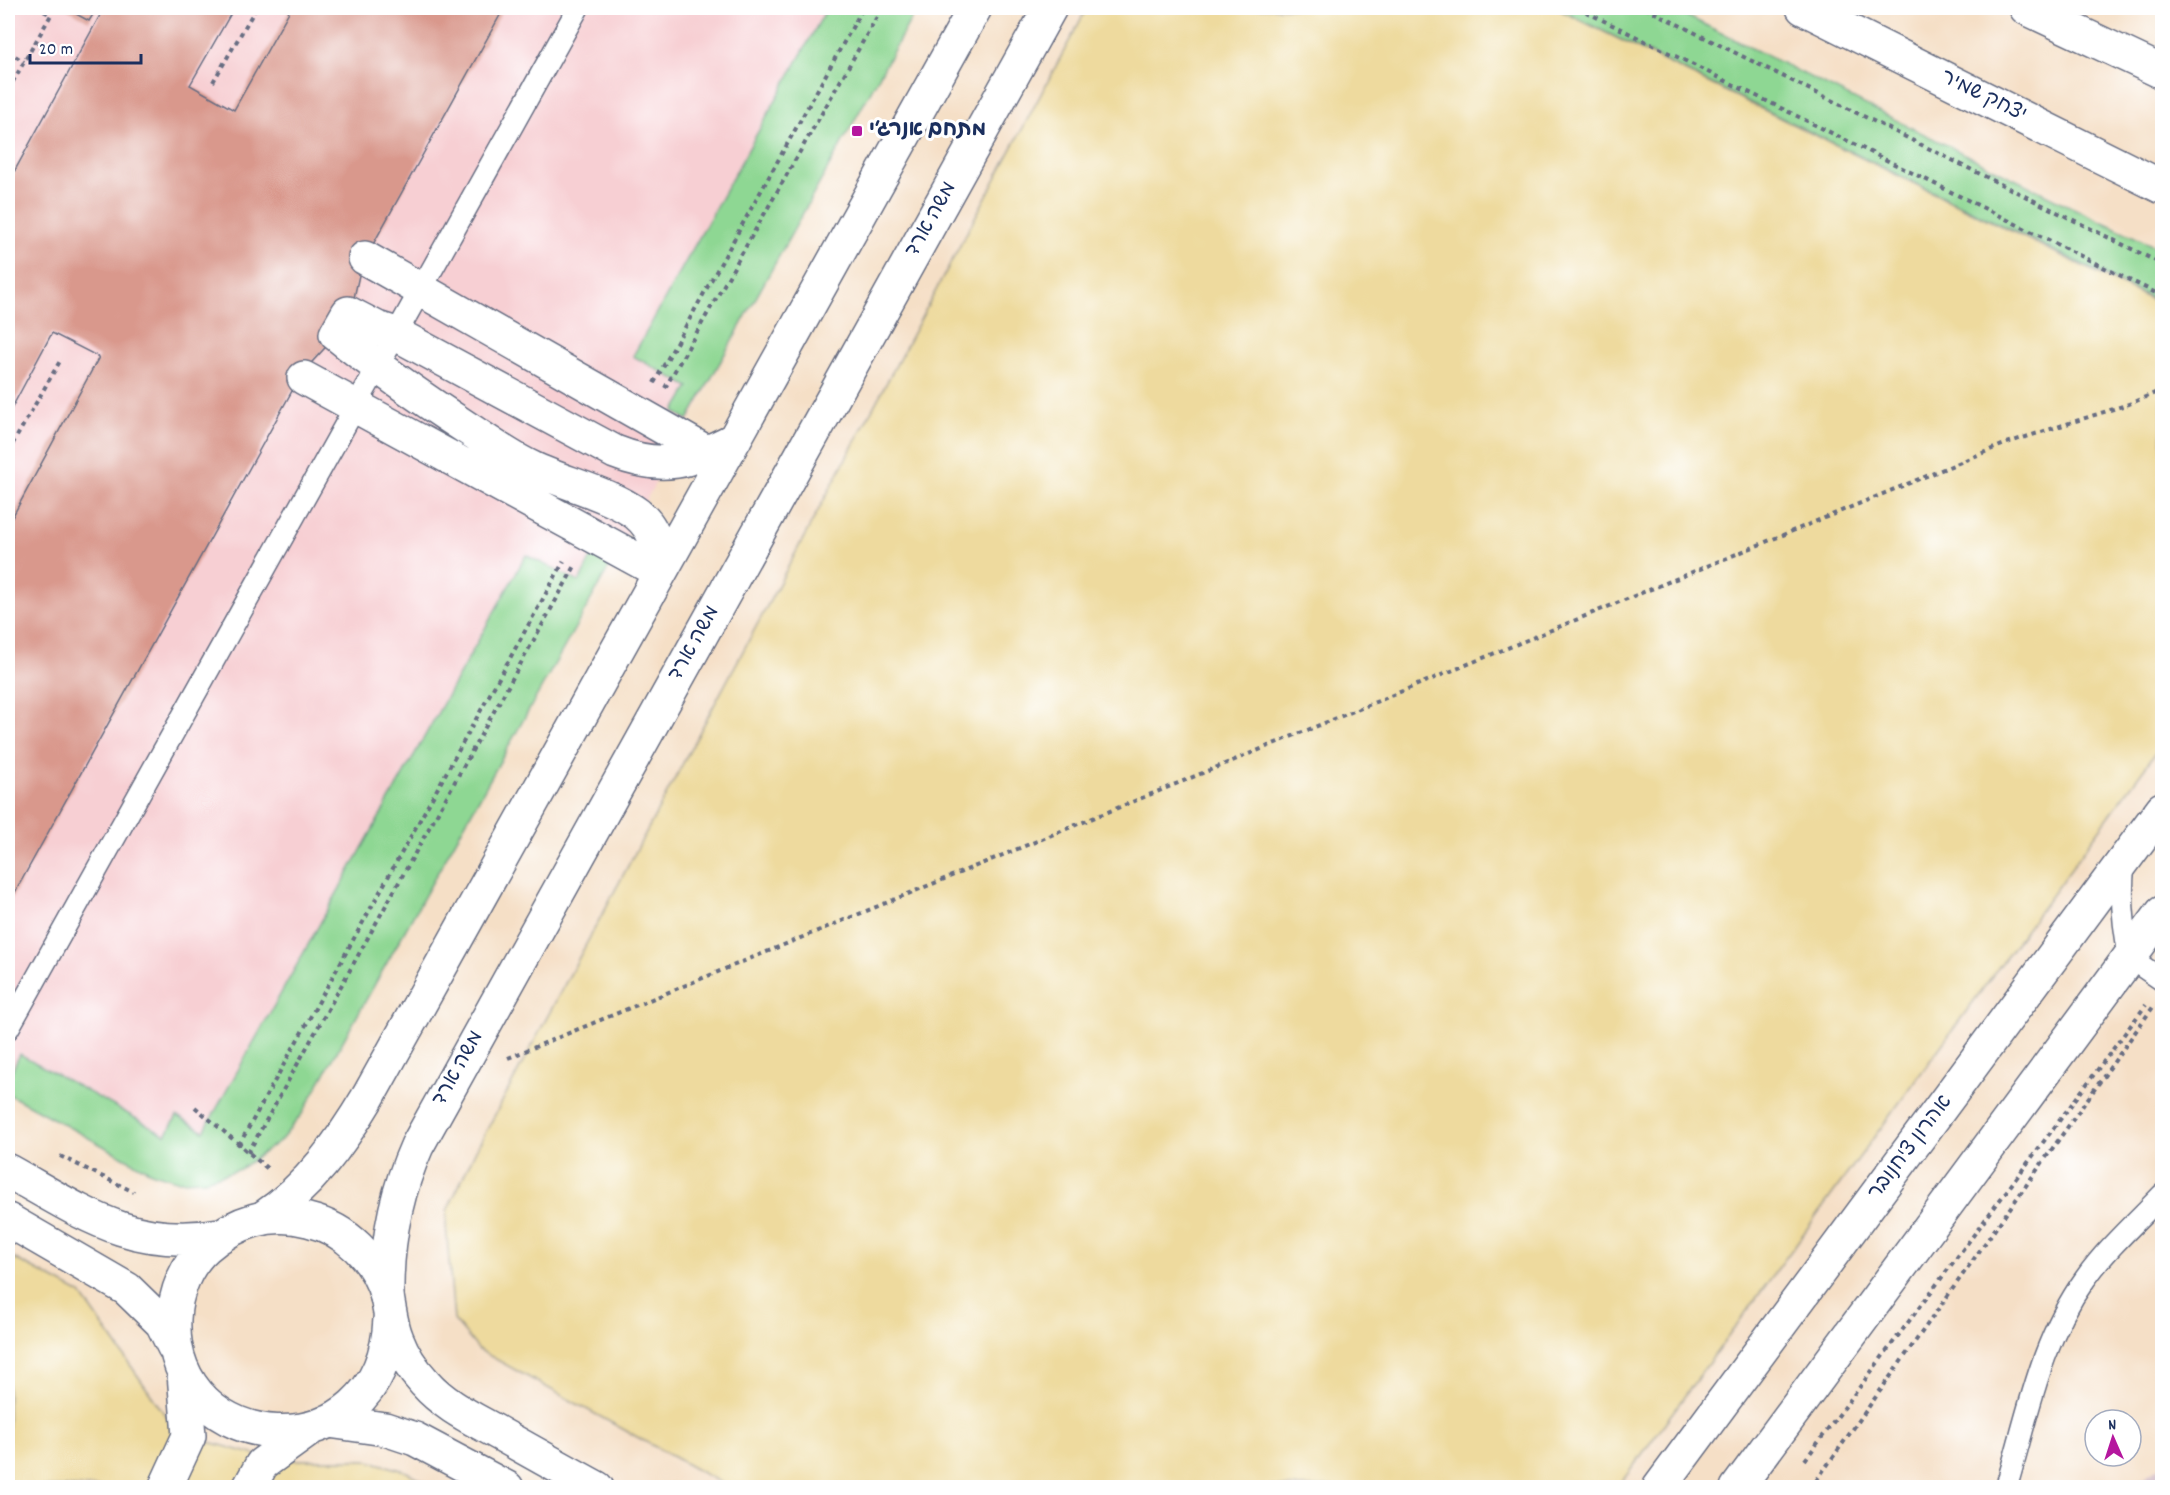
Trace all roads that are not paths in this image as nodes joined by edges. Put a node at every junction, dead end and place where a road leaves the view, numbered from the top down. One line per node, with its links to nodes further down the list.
1 (578, 8): 9 (lane)
2 (975, 8): 14 (street)
3 (1050, 8): 27 (street, משה ארד)
4 (1803, 8): 7 (street, יצחק שמיר)
5 (2026, 8): 6 (street)
6 (2163, 72)
7 (2163, 187)
8 (365, 258): 9 (street)
9 (421, 290): 10 (lane); 14 (street)
10 (396, 334): 11 (lane); 11 (street); 14 (street)
11 (379, 367): 13 (lane); 15 (street)
12 (304, 378): 13 (street)
13 (355, 406): 15 (street); 21 (lane)
14 (722, 446): 15 (street)
15 (656, 578): 24 (street)
16 (2163, 808): 17 (street, אהרון צ'חנובר)
17 (2124, 861): 19 (lane); 34 (street, אהרון צ'חנובר)
18 (2163, 913): 19 (street)
19 (2130, 958): 20 (lane); 35 (street)
20 (2161, 989)
21 (8, 1029)
22 (8, 1171): 26 (street)
23 (2163, 1195): 36 (lane)
24 (263, 1218): 26 (street); 27 (street)
25 (8, 1221): 28 (street)
26 (220, 1235): 28 (street)
27 (388, 1308): 29 (street, משה ארד); 33 (street)
28 (180, 1361): 29 (street); 30 (street)
29 (319, 1425): 31 (street); 32 (street)
30 (165, 1488)
31 (249, 1488)
32 (507, 1488)
33 (597, 1488)
34 (1659, 1488)
35 (1737, 1488)
36 (2006, 1488)

